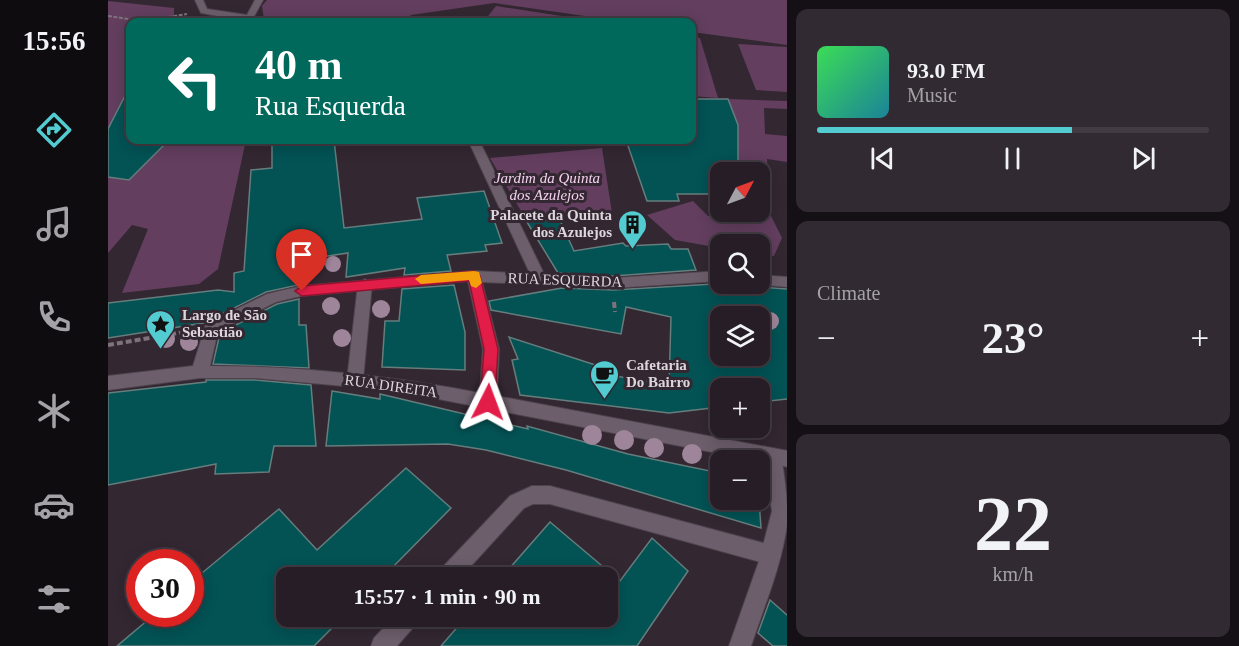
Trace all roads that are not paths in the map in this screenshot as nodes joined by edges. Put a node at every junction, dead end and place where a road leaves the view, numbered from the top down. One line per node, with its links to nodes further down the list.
1 (199, 0): 3 (street)
2 (259, 0): 4 (street)
3 (238, 16)
4 (250, 18)
5 (475, 144): 8 (street)
6 (474, 276): 8 (street, RUA ESQUERDA); 11 (street, RUA ESQUERDA); 15 (street)
7 (710, 277): 8 (street, RUA ESQUERDA)
8 (540, 280)
9 (770, 281): 10 (street)
10 (787, 282)
11 (365, 285): 12 (street, RUA ESQUERDA); 13 (street)
12 (200, 372): 13 (street, RUA DIREITA); 14 (street, RUA DIREITA)
13 (355, 380): 15 (street, RUA DIREITA)
14 (108, 383)
15 (488, 402): 16 (street, RUA DIREITA)
16 (780, 458): 17 (street)
17 (771, 555): 18 (street); 21 (street)
18 (456, 567)
19 (400, 627): 20 (street)
20 (382, 646)
21 (740, 646)

